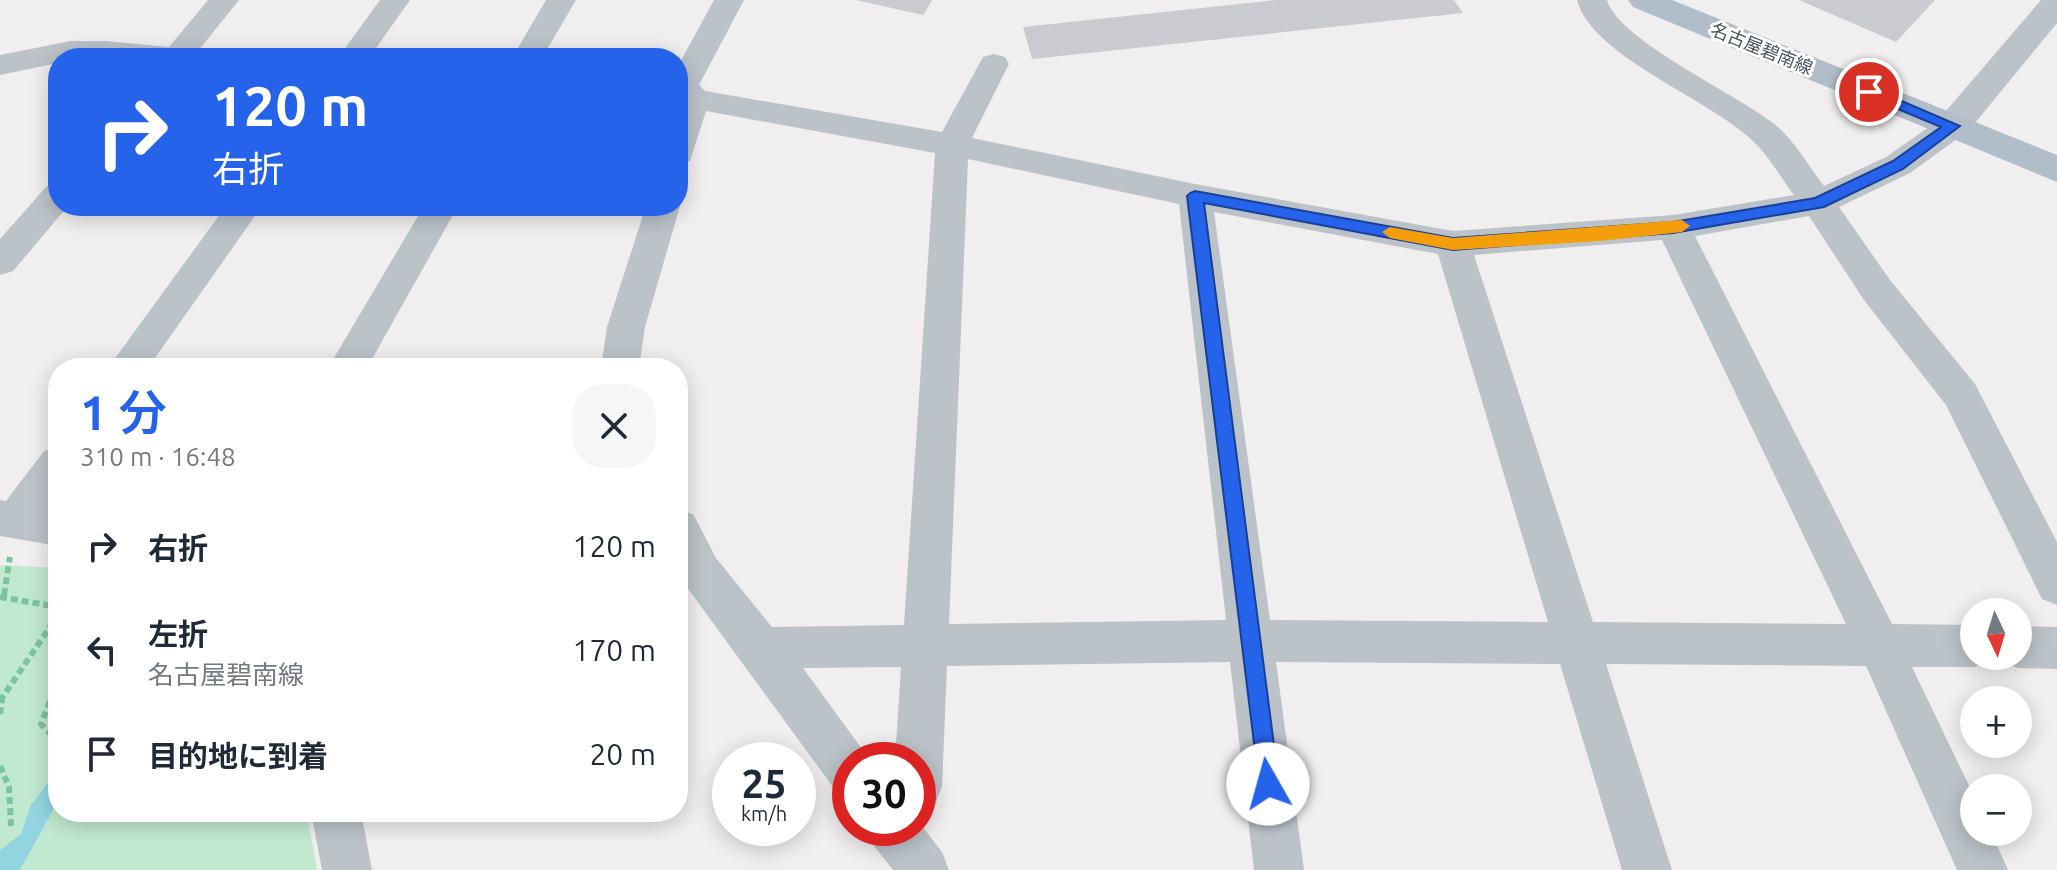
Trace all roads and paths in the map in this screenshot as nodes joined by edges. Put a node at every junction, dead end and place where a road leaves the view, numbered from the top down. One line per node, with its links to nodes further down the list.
1 (224, 0): 8 (street)
2 (395, 0): 9 (street)
3 (561, 0): 10 (street)
4 (729, 0): 14 (street)
5 (1592, 0): 20 (street)
6 (1644, 0): 16 (main road, 名古屋碧南線)
7 (2057, 2): 16 (street)
8 (184, 48)
9 (360, 48)
10 (533, 48)
11 (48, 56): 13 (street)
12 (994, 64): 17 (street)
13 (0, 65)
14 (688, 76)
15 (688, 97): 17 (street)
16 (1953, 126): 18 (main road, 名古屋碧南線); 20 (street)
17 (952, 145): 19 (street); 40 (street)
18 (2057, 169)
19 (1195, 196): 26 (street); 39 (street)
20 (1818, 203): 25 (street); 35 (street)
21 (48, 207): 27 (street)
22 (238, 216): 28 (street)
23 (435, 216): 29 (street)
24 (660, 216): 30 (street)
25 (1673, 227): 26 (street); 42 (street)
26 (1453, 244): 41 (street)
27 (0, 262)
28 (134, 358)
29 (353, 358)
30 (621, 358)
31 (48, 474): 32 (street)
32 (8, 519): 33 (street)
33 (48, 526)
34 (688, 547): 45 (street)
35 (2057, 585)
36 (0, 597): 37 (path)
37 (48, 605)
38 (48, 630): 47 (path)
39 (1249, 641): 40 (street); 41 (street); 57 (street)
40 (925, 644): 45 (street); 51 (street)
41 (1578, 644): 42 (street); 58 (street)
42 (1879, 645): 43 (street); 59 (street)
43 (1960, 646)
44 (2032, 647): 46 (street)
45 (761, 648): 52 (street)
46 (2057, 648)
47 (1, 700): 49 (path)
48 (48, 706): 50 (path)
49 (0, 714)
50 (48, 731)
51 (920, 742)
52 (832, 745)
53 (0, 766): 55 (path)
54 (338, 822): 56 (street)
55 (11, 826)
56 (347, 870)
57 (1279, 870)
58 (1647, 870)
59 (1983, 870)

